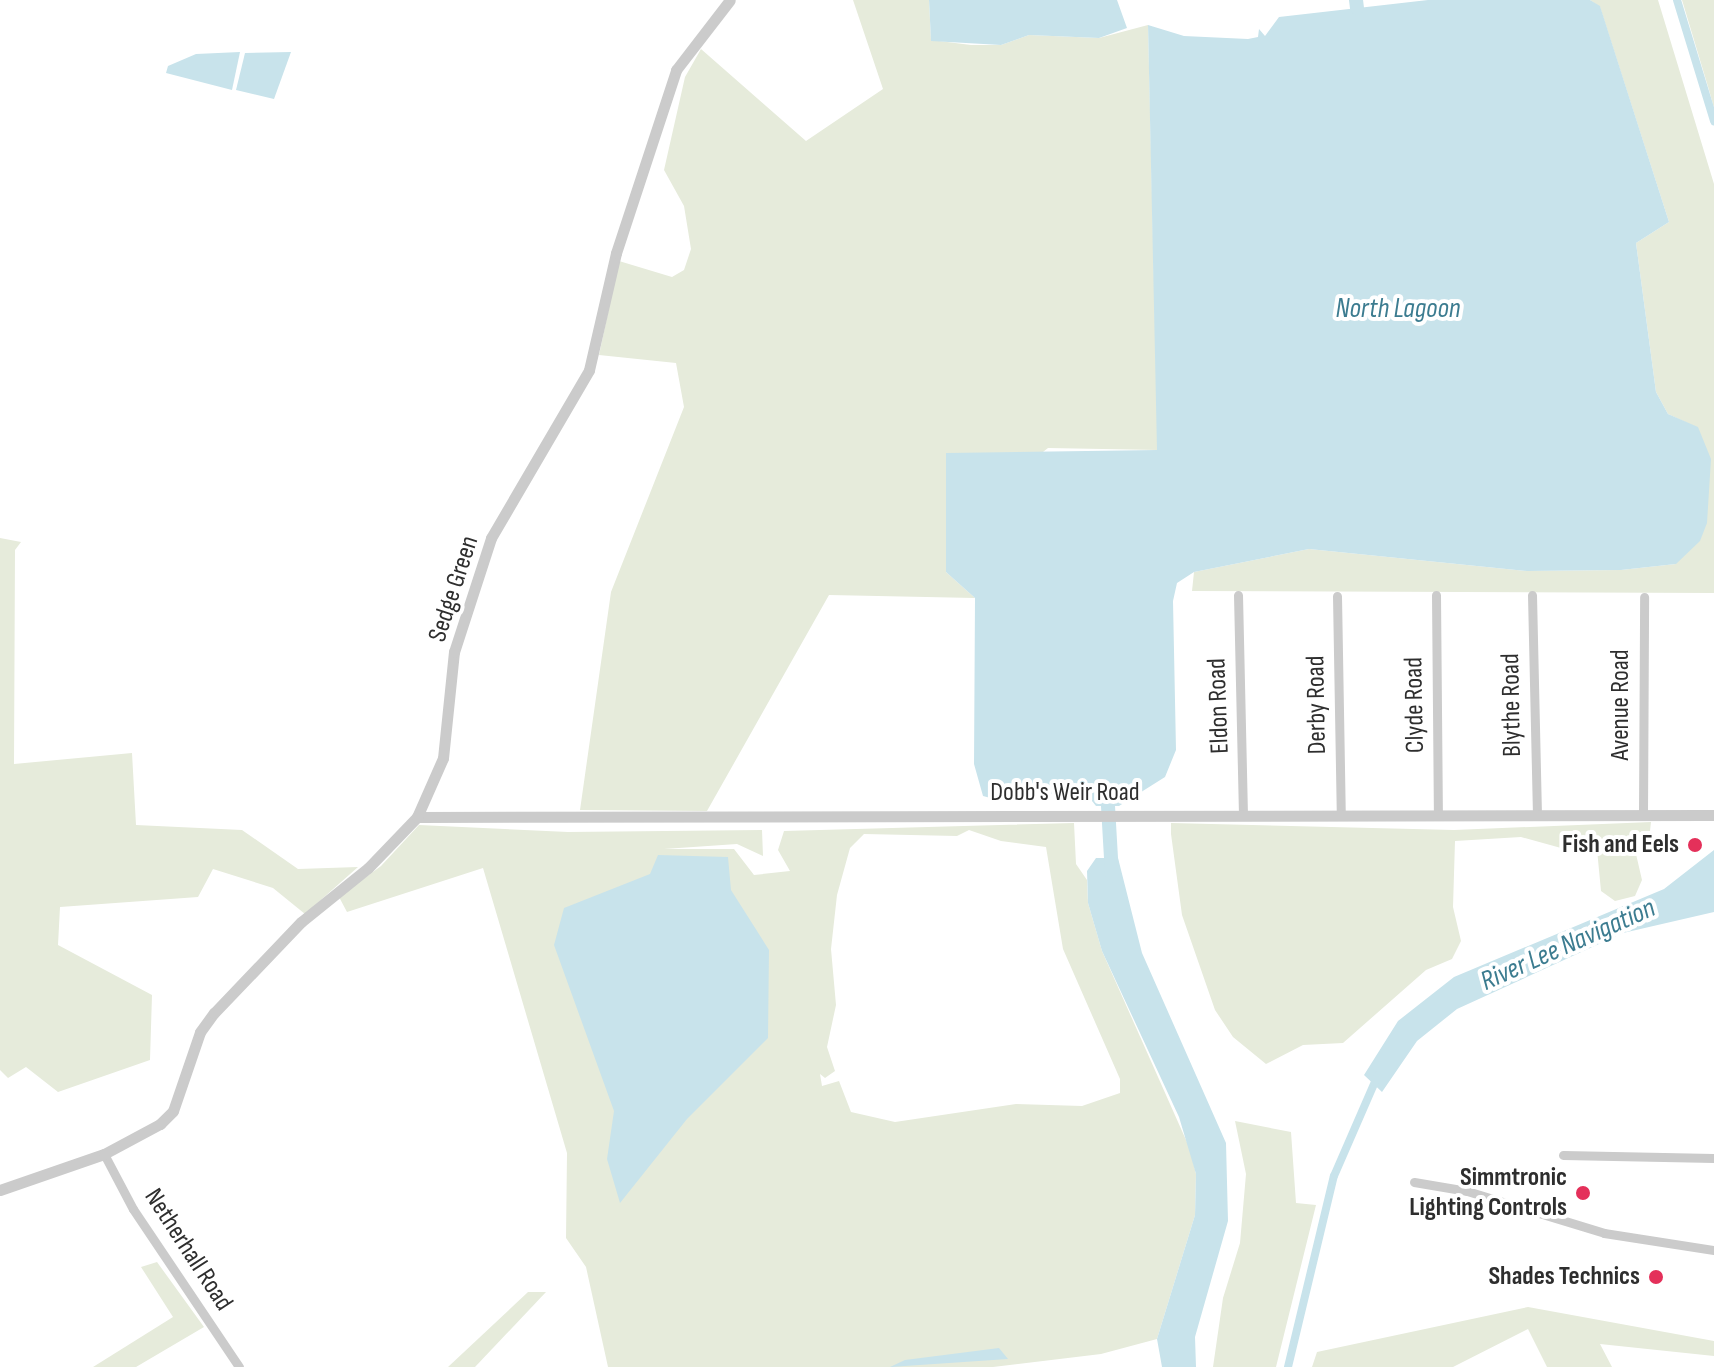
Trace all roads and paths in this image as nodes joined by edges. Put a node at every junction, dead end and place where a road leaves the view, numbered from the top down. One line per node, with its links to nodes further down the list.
1 (730, 0): 13 (street, Sedge Green)
2 (1238, 595): 10 (street, Eldon Road)
3 (1436, 595): 7 (street, Clyde Road)
4 (1532, 595): 8 (street, Blythe Road)
5 (1337, 596): 11 (street, Derby Road)
6 (1644, 597): 9 (street, Avenue Road)
7 (1438, 814): 8 (street, Dobb's Weir Road); 11 (street, Dobb's Weir Road)
8 (1537, 814): 9 (street, Dobb's Weir Road)
9 (1643, 814): 12 (street, Dobb's Weir Road)
10 (1243, 815): 11 (street, Dobb's Weir Road); 13 (street, Dobb's Weir Road)
11 (1341, 815)
12 (1714, 815)
13 (417, 817): 14 (street, Sedge Green)
14 (104, 1154): 18 (street, Sedge Green); 20 (street, Netherhall Road)
15 (1563, 1155): 16 (street)
16 (1714, 1158)
17 (1414, 1182): 19 (street)
18 (0, 1190)
19 (1714, 1250)
20 (239, 1367)

